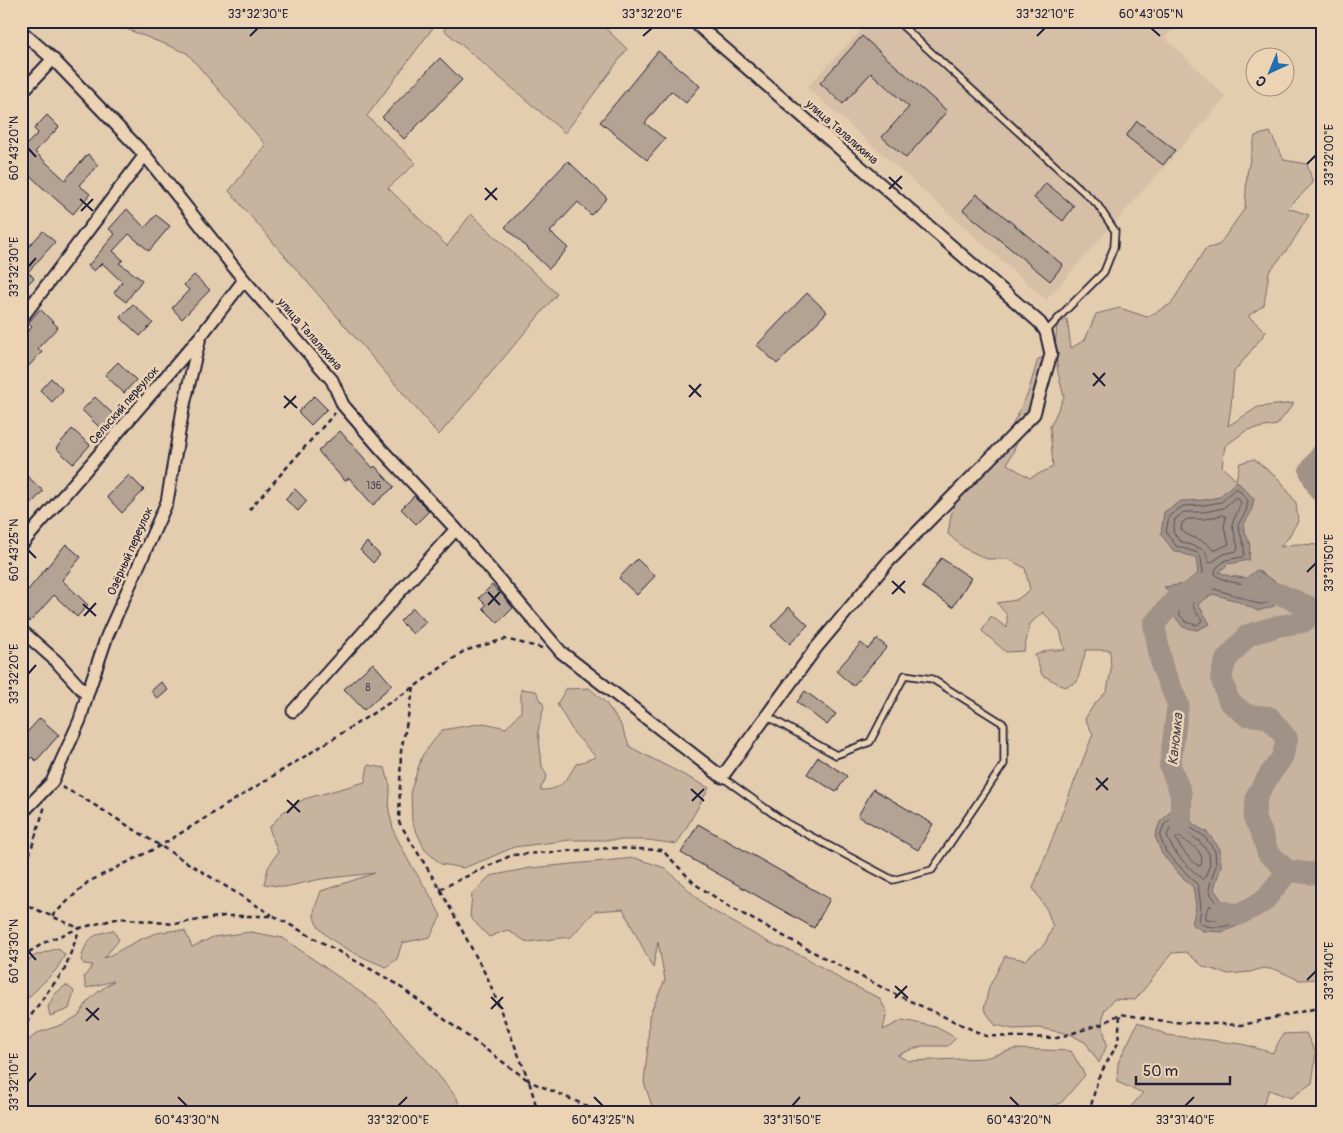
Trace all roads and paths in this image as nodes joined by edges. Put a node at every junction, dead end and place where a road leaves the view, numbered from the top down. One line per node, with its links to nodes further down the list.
1 (693, 21): 9 (street, улица Талалихина)
2 (896, 21): 9 (lane)
3 (21, 31): 4 (street, улица Талалихина)
4 (53, 59): 5 (street); 6 (street, улица Талалихина)
5 (21, 93)
6 (145, 155): 7 (street, улица Талалихина); 8 (street)
7 (244, 280): 10 (street, Сельский переулок); 11 (street, улица Талалихина)
8 (21, 319)
9 (1043, 327): 20 (street)
10 (200, 337): 14 (street, Сельский переулок); 18 (street, Озёрный переулок)
11 (343, 405): 12 (path); 13 (street, улица Талалихина)
12 (249, 510)
13 (456, 530): 16 (street, улица Талалихина); 19 (street)
14 (21, 545)
15 (21, 630): 18 (street)
16 (561, 652): 17 (path); 21 (street, улица Талалихина)
17 (414, 687): 25 (path); 27 (path)
18 (87, 695): 22 (street, Озёрный переулок)
19 (293, 711)
20 (766, 716): 21 (street); 21 (lane)
21 (722, 777)
22 (52, 782): 24 (street, Озёрный переулок); 25 (path)
23 (47, 801): 26 (path)
24 (21, 814)
25 (160, 846): 29 (path); 30 (path)
26 (21, 881)
27 (440, 889): 34 (path); 36 (path)
28 (21, 903): 29 (path)
29 (52, 916): 31 (path)
30 (274, 916): 31 (path); 36 (path)
31 (80, 928): 32 (path); 35 (path)
32 (21, 957)
33 (1322, 1007): 34 (path)
34 (1120, 1014): 39 (path)
35 (21, 1030)
36 (529, 1081): 37 (path); 38 (path)
37 (538, 1112)
38 (601, 1112)
39 (1087, 1112)

